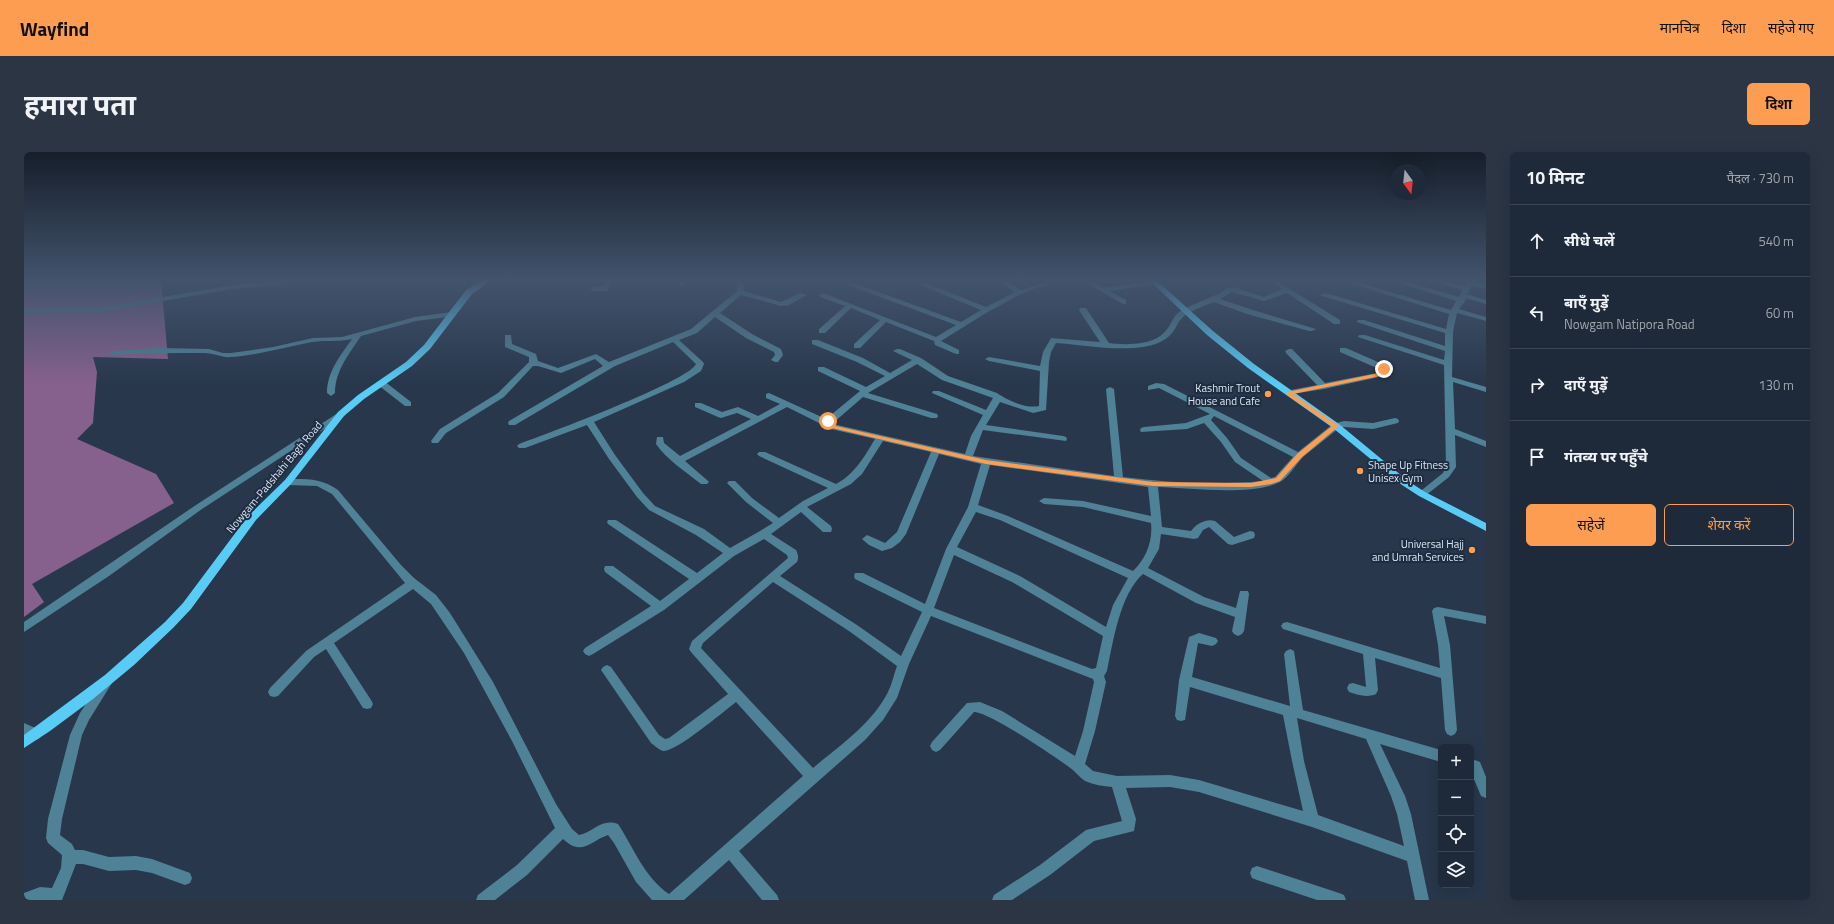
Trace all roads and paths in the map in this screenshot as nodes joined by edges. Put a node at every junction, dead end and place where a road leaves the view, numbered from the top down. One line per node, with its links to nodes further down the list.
1 (452, 314): 24 (street); 48 (main road, Nowgam-Padshahi Bagh Road)
2 (714, 314): 27 (street)
3 (716, 314): 39 (street)
4 (840, 314): 22 (street)
5 (872, 314): 16 (street)
6 (932, 314): 20 (street)
7 (978, 314): 20 (street)
8 (1086, 314): 30 (street)
9 (1182, 314): 30 (street)
10 (1188, 314): 56 (main road)
11 (1257, 314): 21 (street)
12 (1324, 314): 18 (street)
13 (1388, 314): 23 (street)
14 (1454, 314): 23 (street)
15 (1463, 314): 17 (street)
16 (885, 319): 28 (street); 31 (street)
17 (1486, 319)
18 (1337, 322)
19 (1361, 322): 34 (street)
20 (962, 325): 28 (street)
21 (1312, 329)
22 (822, 331)
23 (1449, 332): 34 (street)
24 (358, 335): 37 (street); 54 (street)
25 (508, 337): 41 (street)
26 (1362, 337): 42 (street)
27 (675, 340): 43 (street); 68 (street)
28 (937, 340): 36 (street)
29 (815, 342): 46 (street)
30 (1106, 344): 45 (street)
31 (857, 346)
32 (1289, 350): 49 (street)
33 (1343, 350): 49 (street)
34 (1448, 350): 42 (street)
35 (897, 351): 40 (street)
36 (956, 352)
37 (113, 353)
38 (989, 359): 45 (street)
39 (774, 360)
40 (918, 360): 46 (street); 58 (street)
41 (533, 363): 43 (street); 79 (street)
42 (1448, 364): 47 (street)
43 (609, 366): 70 (street)
44 (821, 369): 53 (street)
45 (1043, 369): 58 (street)
46 (891, 376): 53 (street)
47 (1448, 378): 52 (street); 75 (street)
48 (381, 383): 59 (street); 62 (main road, Nowgam-Padshahi Bagh Road)
49 (1324, 387): 56 (street)
50 (1151, 388): 64 (street)
51 (1110, 389): 88 (street)
52 (1486, 390)
53 (864, 392): 65 (street); 71 (street)
54 (331, 393)
55 (936, 393): 63 (street)
56 (1289, 394): 72 (main road)
57 (768, 396): 61 (street)
58 (997, 399): 63 (street)
59 (408, 404)
60 (698, 405): 66 (street)
61 (785, 405): 66 (street); 71 (street)
62 (341, 414): 89 (main road, Nowgam-Padshahi Bagh Road); 121 (street)
63 (989, 414): 73 (street)
64 (1216, 414): 67 (street); 84 (street)
65 (934, 416)
66 (758, 419): 86 (street)
67 (1205, 419): 74 (street); 91 (street)
68 (589, 421): 81 (street); 108 (street)
69 (1395, 421): 72 (street)
70 (512, 423)
71 (827, 423): 76 (street)
72 (1336, 426): 84 (street); 95 (main road)
73 (980, 427): 78 (street); 85 (street)
74 (1144, 430)
75 (1450, 430): 80 (street); 95 (street)
76 (881, 437): 82 (street); 94 (street)
77 (660, 439): 86 (street)
78 (1063, 439)
79 (435, 441)
80 (1486, 444)
81 (522, 446)
82 (936, 451): 85 (street); 106 (street)
83 (762, 454): 94 (street)
84 (1300, 456): 91 (street)
85 (968, 458): 87 (street)
86 (678, 461): 90 (street)
87 (986, 462): 88 (street); 98 (street)
88 (1119, 479): 93 (street)
89 (288, 482): 114 (street); 133 (main road, Nowgam-Padshahi Bagh Road)
90 (704, 482)
91 (1271, 482): 93 (street)
92 (732, 483): 100 (street)
93 (1153, 484): 101 (street)
94 (838, 488): 97 (street)
95 (1422, 494): 102 (main road)
96 (1044, 501): 101 (street)
97 (801, 507): 100 (street); 103 (street)
98 (973, 507): 107 (street); 110 (street)
99 (612, 522): 113 (street)
100 (780, 523): 104 (street)
101 (1156, 525): 105 (street); 110 (street)
102 (1486, 527)
103 (827, 529)
104 (764, 534): 108 (street); 111 (street)
105 (1250, 535)
106 (867, 539)
107 (952, 549): 117 (street); 123 (street)
108 (730, 553): 113 (street)
109 (609, 569): 116 (street)
110 (1138, 572): 118 (street); 123 (street)
111 (772, 576): 129 (street); 137 (street)
112 (859, 576): 117 (street)
113 (698, 579): 116 (street)
114 (413, 584): 125 (street); 153 (street)
115 (1244, 594): 118 (street)
116 (660, 606): 127 (street)
117 (928, 610): 129 (street); 131 (street)
118 (1240, 614): 122 (street)
119 (1486, 620): 132 (street)
120 (1287, 626): 126 (street)
121 (24, 628)
122 (1238, 631)
123 (1109, 634): 131 (street)
124 (1212, 641): 134 (street)
125 (327, 642): 136 (street); 138 (street)
126 (1368, 650): 132 (street); 135 (street)
127 (589, 651)
128 (1290, 654): 139 (street)
129 (903, 664): 149 (street)
130 (607, 670): 137 (street)
131 (1097, 674): 147 (street)
132 (1447, 674): 141 (street)
133 (108, 679): 142 (main road, Nowgam-Padshahi Bagh Road); 156 (street)
134 (1185, 680): 139 (street); 140 (street)
135 (1353, 688)
136 (274, 692)
137 (736, 696): 149 (street)
138 (367, 704)
139 (1293, 712): 143 (street); 152 (street)
140 (1181, 716)
141 (1451, 730)
142 (30, 731): 144 (main road, Nowgam-Padshahi Bagh Road)
143 (1370, 735): 146 (street); 155 (street)
144 (24, 742)
145 (936, 746): 147 (street)
146 (1438, 755)
147 (1078, 766): 150 (street)
148 (1477, 766): 151 (street)
149 (812, 777): 154 (street)
150 (1117, 782): 152 (street); 165 (street)
151 (1486, 792)
152 (1312, 820): 155 (street)
153 (564, 829): 161 (street); 162 (street)
154 (729, 850): 163 (street); 164 (street)
155 (1412, 856): 167 (street)
156 (70, 857): 158 (street); 159 (street)
157 (1257, 873): 166 (street)
158 (185, 878)
159 (56, 898): 160 (street)
160 (24, 900)
161 (483, 900)
162 (665, 900)
163 (673, 900)
164 (772, 900)
165 (999, 900)
166 (1339, 900)
167 (1422, 900)

